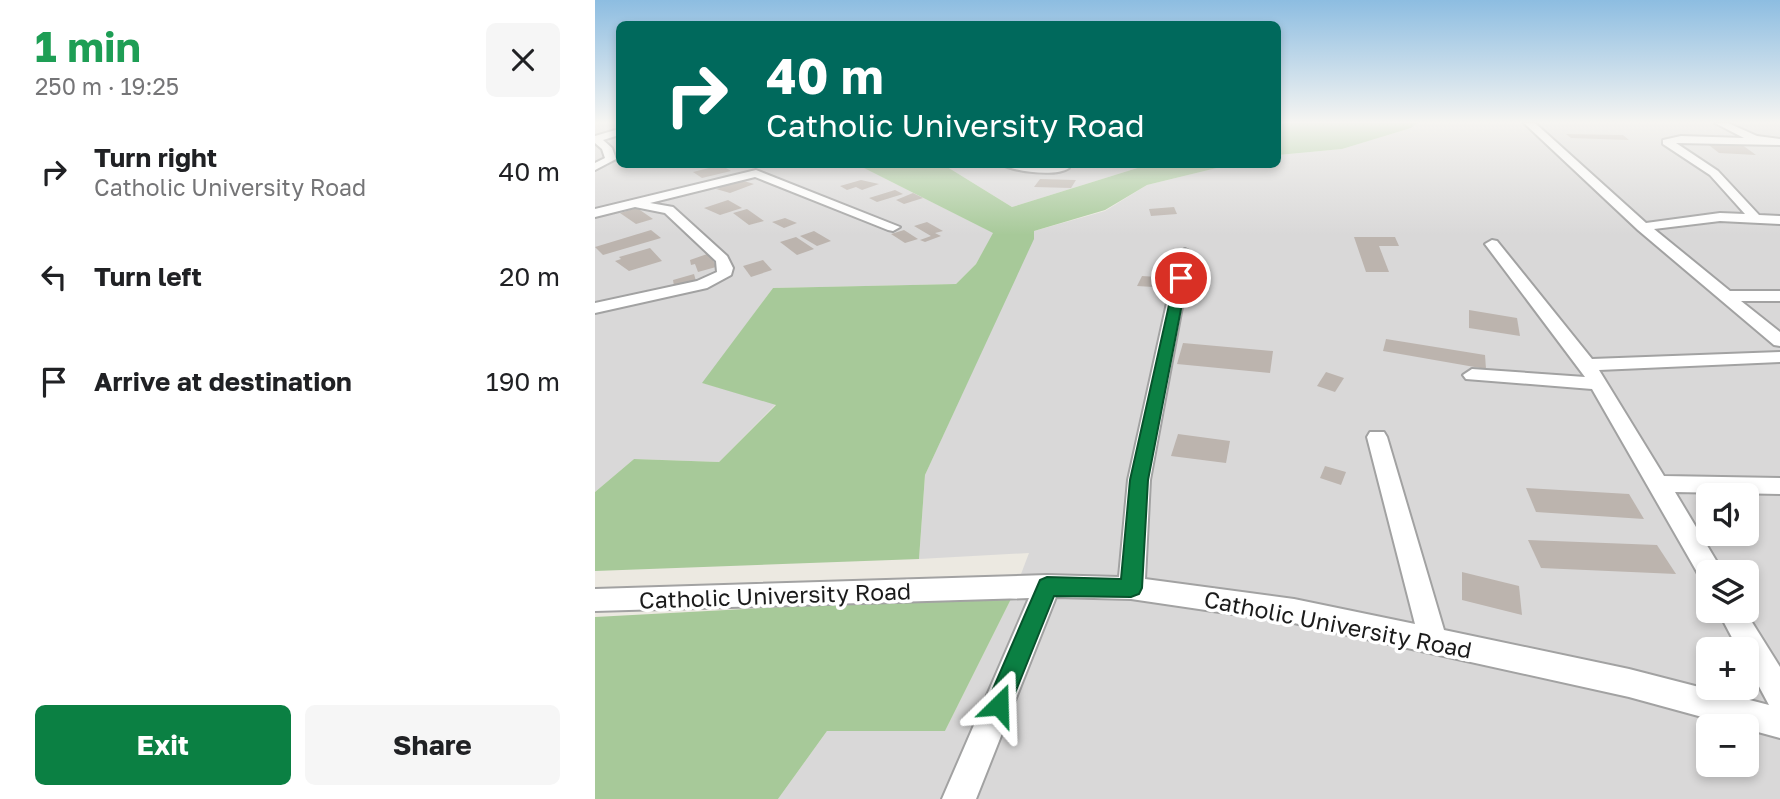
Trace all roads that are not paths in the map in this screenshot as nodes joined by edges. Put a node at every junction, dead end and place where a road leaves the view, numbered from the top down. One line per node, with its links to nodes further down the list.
1 (1570, 160): 10 (street)
2 (1695, 160): 7 (street)
3 (1024, 168): 4 (street)
4 (1064, 168)
5 (632, 204): 6 (street); 9 (street); 15 (street)
6 (595, 213)
7 (1754, 217): 8 (street); 10 (street)
8 (1780, 220)
9 (893, 227)
10 (1643, 227): 13 (street)
11 (1493, 244): 18 (street)
12 (1185, 253): 26 (street)
13 (1725, 296): 14 (street); 16 (street)
14 (1780, 296)
15 (595, 308)
16 (1780, 341)
17 (1780, 358): 18 (street)
18 (1587, 365): 20 (street)
19 (1472, 375): 20 (street)
20 (1597, 384): 22 (street)
21 (1377, 437): 29 (street)
22 (1660, 484): 23 (street); 24 (street)
23 (1780, 486)
24 (1703, 560)
25 (1047, 586): 26 (street, Catholic University Road); 27 (street, Catholic University Road); 32 (street)
26 (1131, 588): 29 (street, Catholic University Road)
27 (595, 600)
28 (1738, 623): 30 (street)
29 (1433, 640): 31 (street, Catholic University Road)
30 (1780, 695)
31 (1780, 723)
32 (959, 799)

